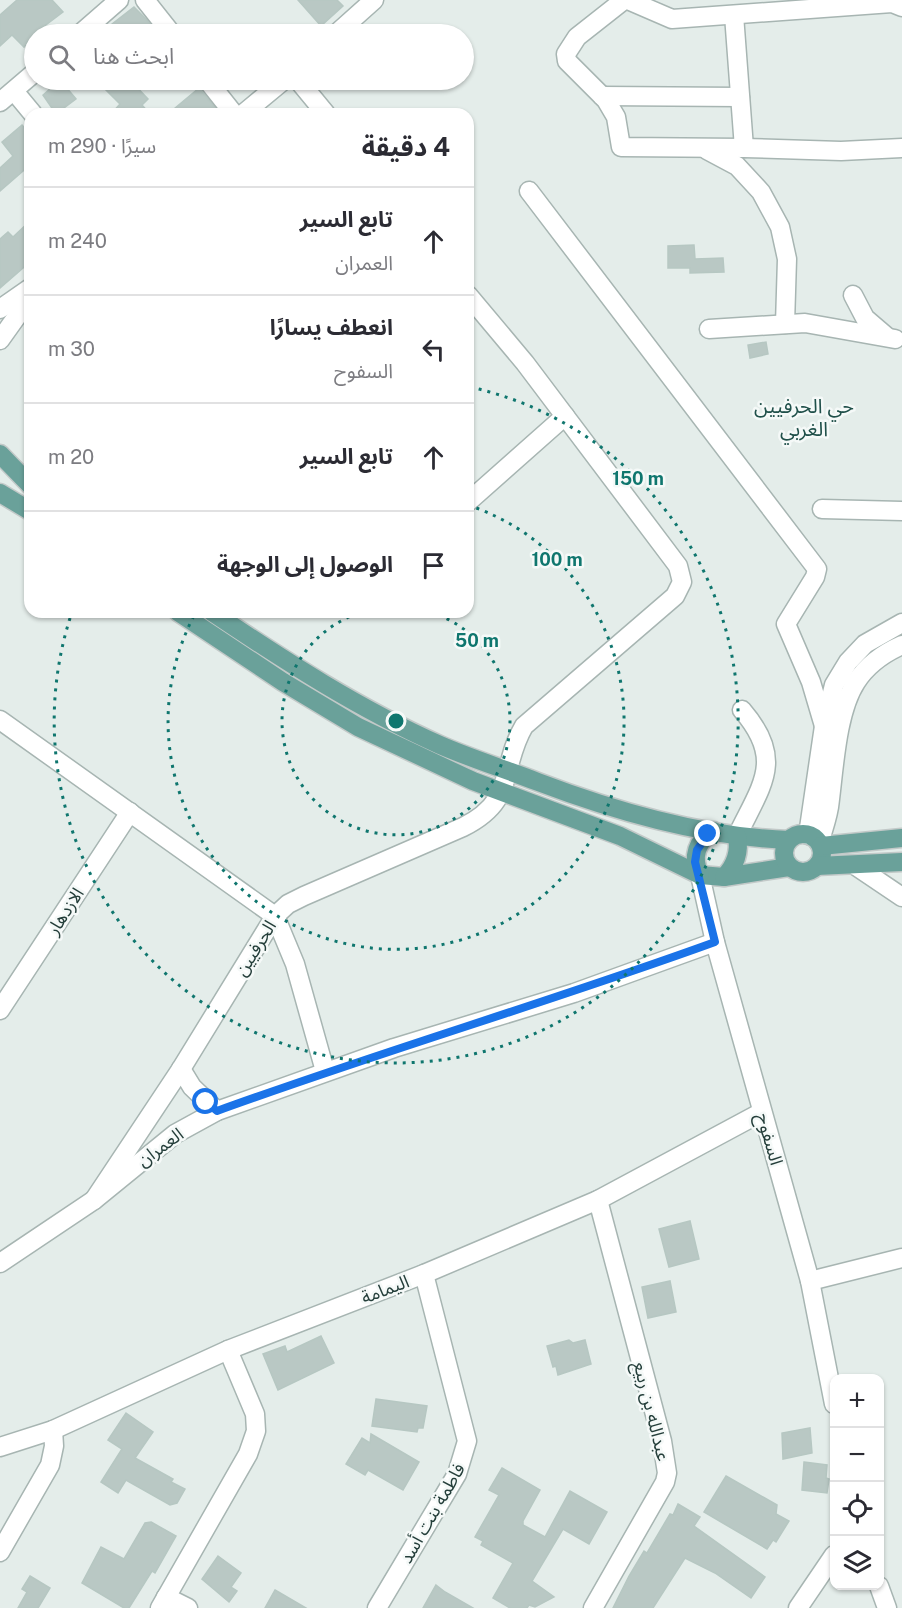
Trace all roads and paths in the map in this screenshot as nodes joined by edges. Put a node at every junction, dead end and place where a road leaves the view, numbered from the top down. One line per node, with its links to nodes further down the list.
1 (119, 0): 8 (street)
2 (145, 0): 9 (street)
3 (381, 0): 5 (street)
4 (626, 0): 7 (street); 16 (street)
5 (368, 6): 10 (street)
6 (902, 7): 7 (street)
7 (734, 15): 17 (street)
8 (91, 24)
9 (164, 24)
10 (347, 24)
11 (24, 82): 15 (street)
12 (215, 90): 19 (street)
13 (272, 90): 20 (street)
14 (306, 90): 21 (street)
15 (7, 96): 18 (street)
16 (602, 96): 17 (street); 22 (street)
17 (740, 97): 23 (street)
18 (24, 108)
19 (229, 108)
20 (250, 108)
21 (321, 108)
22 (702, 148): 23 (street); 31 (street)
23 (744, 148): 24 (street)
24 (902, 148)
25 (529, 191): 49 (street)
26 (24, 292): 30 (street)
27 (853, 295): 34 (street)
28 (474, 302): 35 (street)
29 (24, 306): 33 (street)
30 (0, 309)
31 (785, 324): 32 (street); 34 (street)
32 (709, 329)
33 (0, 340)
34 (898, 340)
35 (565, 416): 39 (street); 50 (street)
36 (0, 454): 37 (main road)
37 (24, 479)
38 (0, 493): 40 (main road)
39 (474, 497)
40 (24, 507)
41 (822, 509): 42 (street)
42 (902, 511)
43 (187, 618): 51 (main road)
44 (221, 618): 50 (main road)
45 (902, 623): 49 (street)
46 (902, 645): 57 (street)
47 (742, 710): 54 (street)
48 (0, 720): 52 (street)
49 (824, 726): 57 (street)
50 (508, 770): 51 (street); 53 (main road)
51 (502, 793): 62 (main road); 65 (street, الحرفيين)
52 (130, 812): 65 (street); 67 (street, الازدهار)
53 (714, 831): 54 (main road); 62 (main road)
54 (736, 836): 56 (main road); 63 (main road)
55 (902, 838): 57 (main road)
56 (789, 840): 57 (main road); 61 (main road)
57 (816, 841): 59 (main road)
58 (902, 862): 60 (main road)
59 (818, 866): 60 (main road); 61 (main road)
60 (856, 866): 64 (street)
61 (789, 867): 63 (main road)
62 (700, 875): 63 (main road); 66 (street, السفوح)
63 (724, 877)
64 (902, 897)
65 (275, 916): 68 (street, الحرفيين); 69 (street)
66 (715, 942): 69 (street, العمران); 71 (street, السفوح)
67 (0, 1010)
68 (181, 1069): 70 (street); 72 (street, الحرفيين)
69 (325, 1071): 70 (street, العمران)
70 (217, 1111): 72 (street, العمران)
71 (762, 1112): 73 (street, اليمامة); 77 (street, السفوح)
72 (94, 1200): 75 (street, العمران)
73 (598, 1200): 76 (street, اليمامة); 88 (street, عبدالله بن ربيع)
74 (902, 1258): 77 (street)
75 (0, 1263)
76 (424, 1274): 78 (street, اليمامة); 87 (street, فاطمة بنت أسد)
77 (810, 1281): 79 (street, السفوح)
78 (228, 1350): 80 (street, اليمامة); 85 (street)
79 (830, 1384)
80 (53, 1430): 81 (street, اليمامة); 82 (street)
81 (0, 1447)
82 (0, 1552)
83 (830, 1562): 89 (street)
84 (880, 1590): 90 (street)
85 (163, 1602): 86 (street)
86 (188, 1608)
87 (377, 1608)
88 (593, 1608)
89 (798, 1608)
90 (887, 1608)

